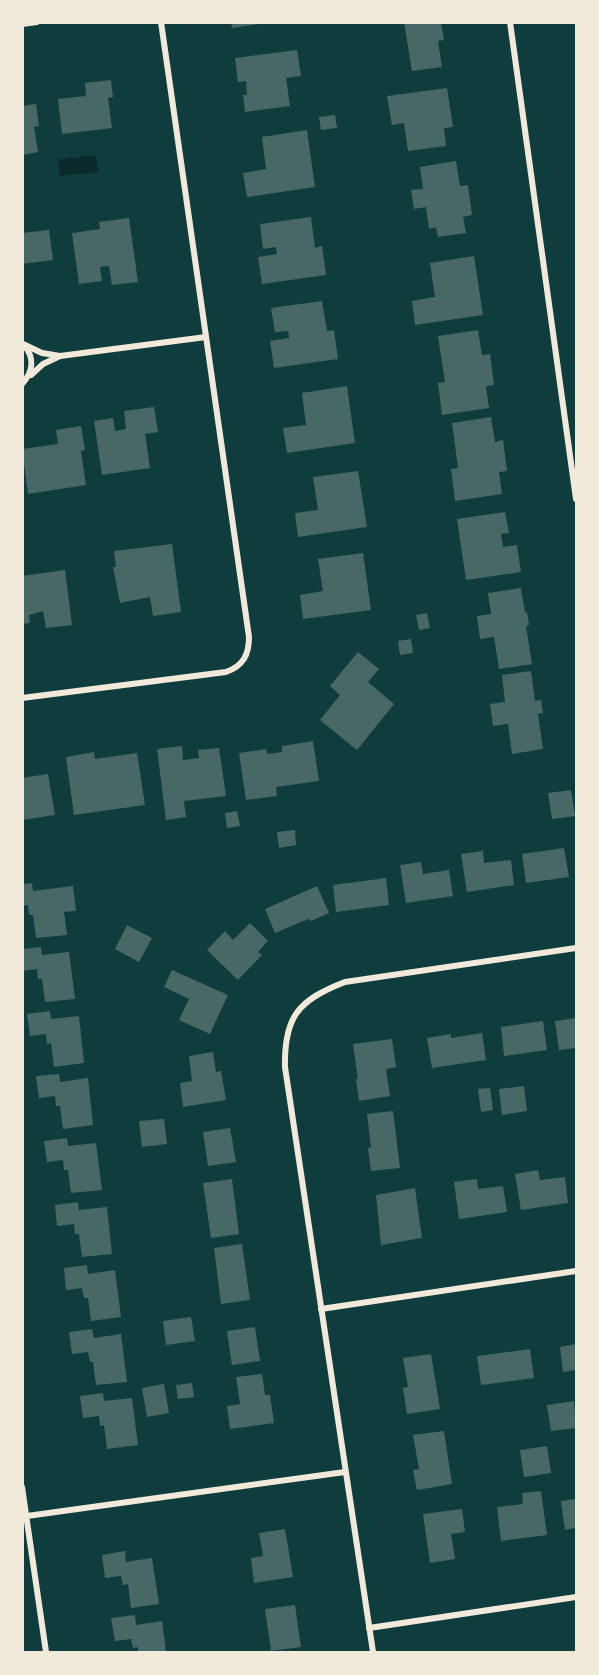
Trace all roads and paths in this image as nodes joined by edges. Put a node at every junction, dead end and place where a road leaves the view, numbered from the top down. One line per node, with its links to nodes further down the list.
1 (37, 22): 4 (street)
2 (161, 22): 5 (street)
3 (510, 22): 10 (street)
4 (22, 24)
5 (206, 337): 7 (street); 11 (street)
6 (23, 343): 7 (street); 8 (street)
7 (60, 356): 8 (street)
8 (29, 377): 9 (street)
9 (22, 384)
10 (576, 499)
11 (22, 698)
12 (576, 948): 14 (street)
13 (576, 1271): 14 (street)
14 (321, 1309): 15 (street)
15 (345, 1472): 17 (street); 19 (street)
16 (22, 1487): 17 (street)
17 (27, 1516): 20 (street)
18 (576, 1597): 19 (street)
19 (369, 1628): 21 (street)
20 (46, 1653)
21 (373, 1653)

